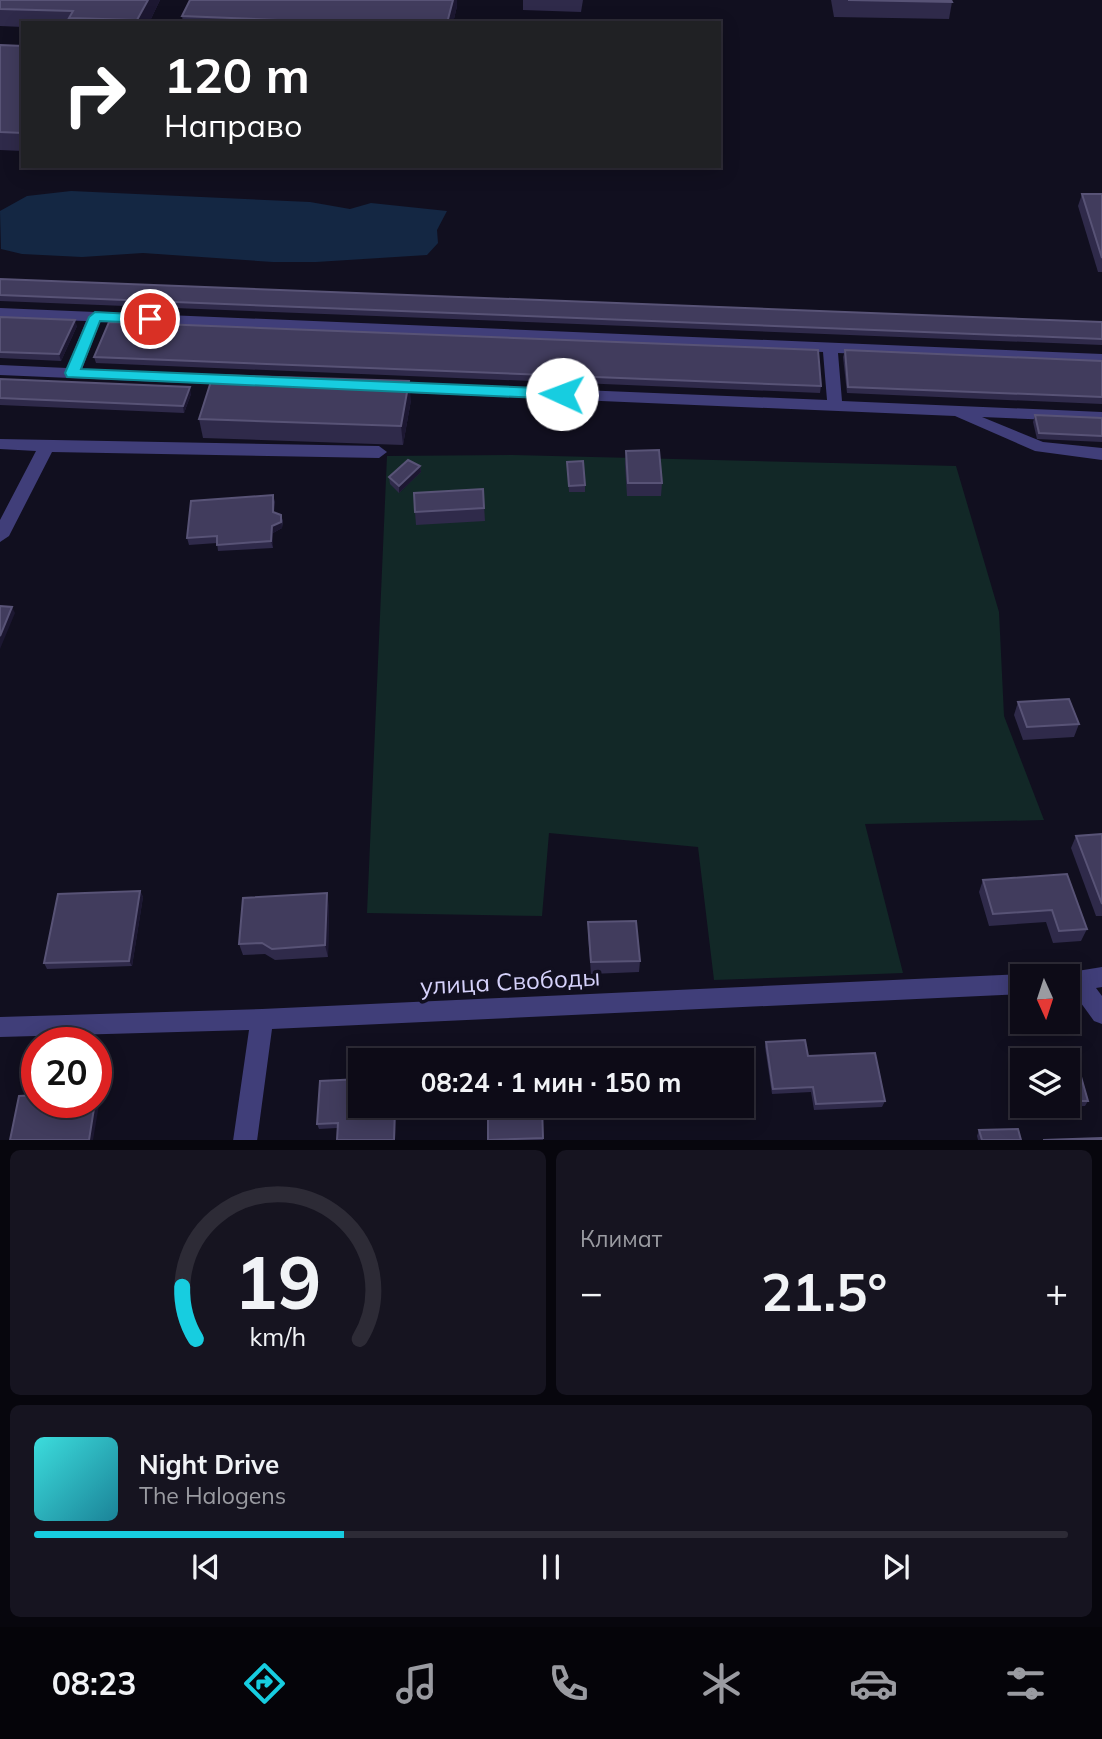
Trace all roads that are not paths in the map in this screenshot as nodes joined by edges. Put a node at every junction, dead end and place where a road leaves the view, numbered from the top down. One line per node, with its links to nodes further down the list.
1 (0, 313): 2 (street)
2 (95, 317): 3 (street); 6 (street)
3 (830, 348): 4 (street); 9 (street)
4 (1102, 359)
5 (0, 370): 6 (street)
6 (72, 373): 7 (street)
7 (252, 381)
8 (377, 386): 9 (street)
9 (835, 405): 10 (street)
10 (949, 410): 11 (street); 15 (street)
11 (1102, 417)
12 (0, 444): 13 (street)
13 (47, 446): 14 (street); 16 (street)
14 (379, 452)
15 (1102, 454)
16 (0, 536)
17 (1102, 977): 18 (street)
18 (1080, 981)
19 (1010, 985): 22 (street, улица Свободы)
20 (1080, 990): 21 (street)
21 (1102, 1014)
22 (262, 1018): 23 (street, улица Свободы); 24 (street)
23 (0, 1027)
24 (245, 1140)

